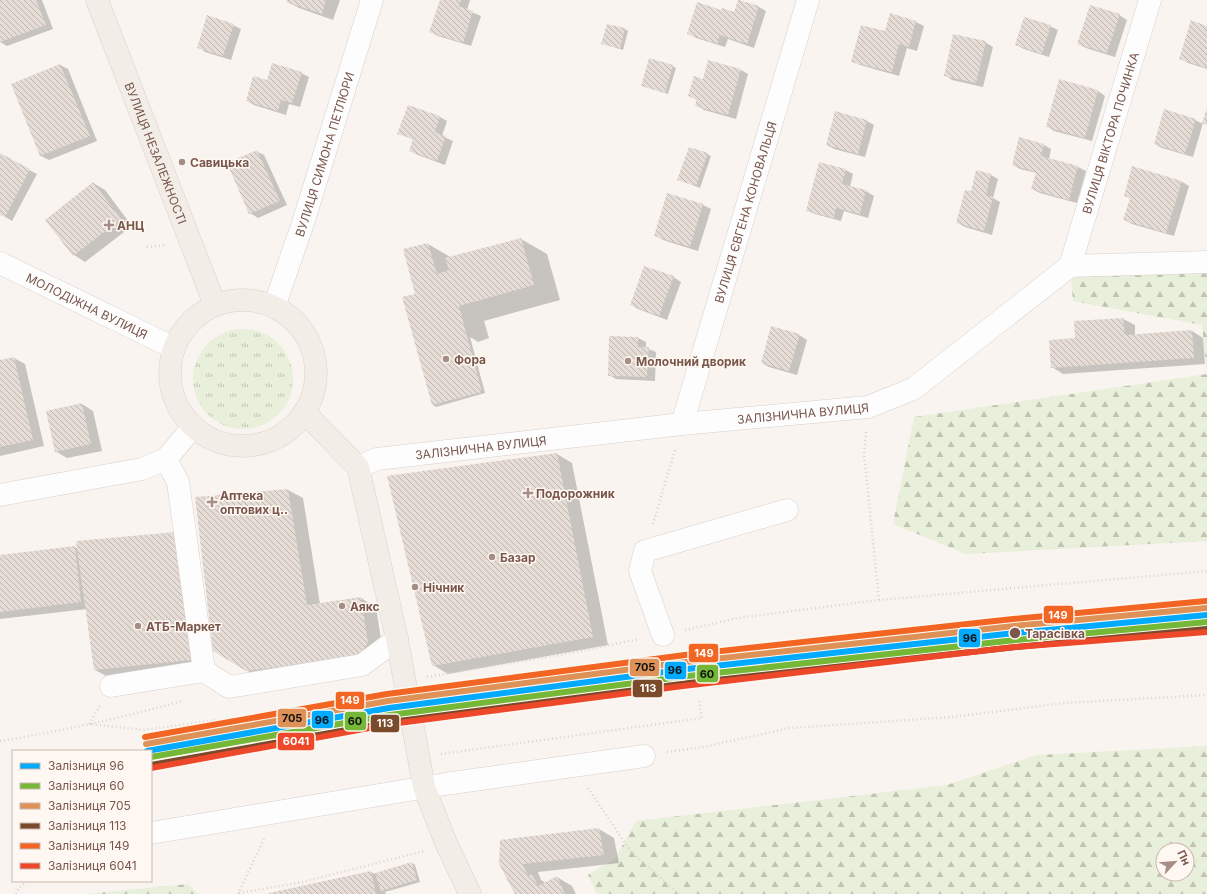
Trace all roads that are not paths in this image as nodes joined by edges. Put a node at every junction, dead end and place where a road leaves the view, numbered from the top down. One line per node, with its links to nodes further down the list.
1 (97, 0): 8 (main road, ВУЛИЦЯ НЕЗАЛЕЖНОСТІ)
2 (372, 0): 9 (street, ВУЛИЦЯ СИМОНА ПЕТЛЮРИ)
3 (808, 0): 12 (street, ВУЛИЦЯ ЄВГЕНА КОНОВАЛЬЦЯ)
4 (1150, 0): 7 (street, ВУЛИЦЯ ВІКТОРА ПОЧИНКА)
5 (1207, 262): 7 (street)
6 (0, 263): 10 (street, МОЛОДІЖНА ВУЛИЦЯ)
7 (1070, 266): 12 (street, ЗАЛІЗНИЧНА ВУЛИЦЯ)
8 (215, 305): 9 (main road); 10 (main road)
9 (274, 307): 11 (main road)
10 (174, 348): 13 (main road)
11 (304, 412): 13 (main road); 15 (main road)
12 (682, 424): 15 (street, ЗАЛІЗНИЧНА ВУЛИЦЯ)
13 (193, 426): 14 (street)
14 (166, 459): 16 (street); 20 (street)
15 (358, 467): 19 (main road)
16 (0, 495)
17 (787, 510): 18 (street)
18 (663, 635)
19 (397, 639): 20 (street); 23 (main road)
20 (204, 671): 21 (street)
21 (111, 686)
22 (644, 756): 23 (street)
23 (424, 787): 24 (street); 25 (main road)
24 (152, 833)
25 (470, 894)

